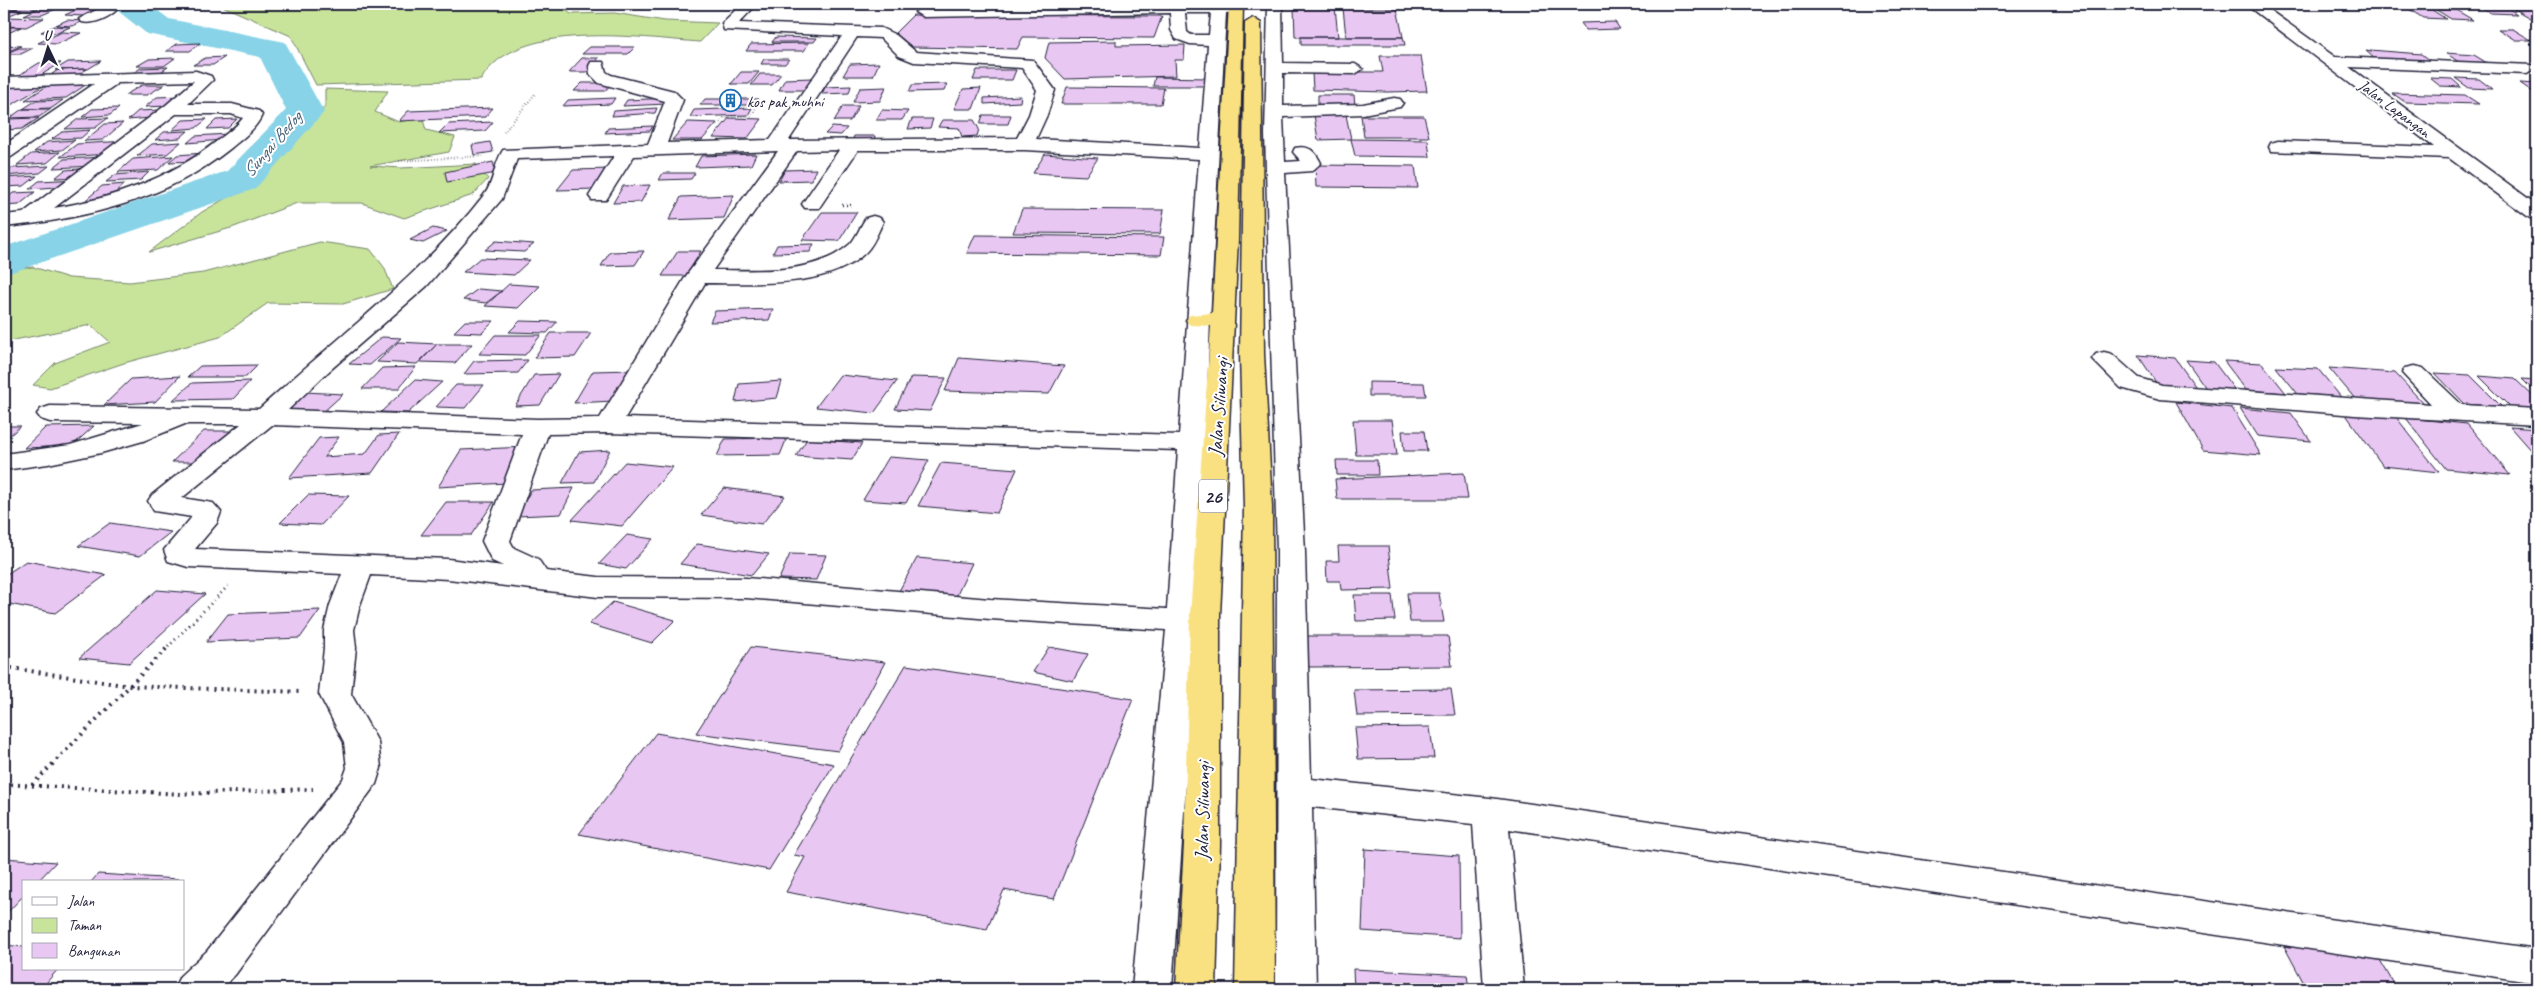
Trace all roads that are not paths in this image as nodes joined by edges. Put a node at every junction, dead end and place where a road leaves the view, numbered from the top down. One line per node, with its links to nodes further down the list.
1 (104, 4): 10 (street)
2 (750, 4): 11 (street)
3 (1276, 4): 17 (street)
4 (2252, 4): 13 (street, Jalan Lapangan)
5 (2533, 4): 7 (street)
6 (1233, 5): 8 (street); 12 (street); 22 (highway, Jalan Siliwangi); 41 (highway, Jalan Siliwangi)
7 (2537, 6)
8 (1178, 8): 9 (street); 12 (street)
9 (923, 12)
10 (87, 19)
11 (853, 31): 24 (street); 25 (street)
12 (1217, 39): 32 (street)
13 (2334, 62): 16 (street); 33 (street, Jalan Lapangan)
14 (597, 66): 28 (street)
15 (1355, 69): 17 (street)
16 (2528, 69)
17 (1275, 76): 22 (street)
18 (112, 80): 19 (street); 21 (street); 31 (street)
19 (4, 82)
20 (1394, 103): 22 (street)
21 (172, 109): 38 (street); 38 (street)
22 (1267, 121): 23 (street); 34 (street); 41 (highway, Jalan Siliwangi)
23 (1301, 128)
24 (1024, 144): 26 (street); 32 (street)
25 (783, 145): 26 (street); 28 (street); 42 (street)
26 (852, 145): 36 (street)
27 (2278, 147): 33 (street)
28 (655, 150): 29 (street)
29 (627, 151): 35 (street); 49 (street)
30 (1302, 152): 34 (street)
31 (4, 154)
32 (1209, 154): 41 (street)
33 (2456, 154): 37 (street, Jalan Lapangan)
34 (1276, 168): 58 (street)
35 (600, 196)
36 (812, 204)
37 (2537, 214)
38 (29, 218): 39 (street)
39 (4, 221)
40 (873, 222): 42 (street)
41 (1228, 229): 43 (street); 64 (highway, Jalan Siliwangi)
42 (697, 276): 51 (street)
43 (1211, 319): 53 (street); 63 (highway, Jalan Siliwangi / 26)
44 (2104, 359): 46 (street)
45 (2414, 373): 46 (street)
46 (2455, 413): 50 (street)
47 (50, 414): 48 (street)
48 (184, 416): 49 (street); 54 (street)
49 (266, 417): 52 (street); 55 (street)
50 (2537, 417)
51 (608, 425): 52 (street); 53 (street)
52 (538, 427): 56 (street)
53 (1190, 443): 57 (street)
54 (4, 462)
55 (360, 566): 56 (street); 61 (street)
56 (537, 580): 57 (street)
57 (1182, 620): 62 (street)
58 (1295, 791): 59 (street); 65 (street)
59 (1490, 812): 60 (street); 66 (street)
60 (2537, 966)
61 (194, 989)
62 (1152, 989)
63 (1196, 989)
64 (1255, 989)
65 (1296, 989)
66 (1504, 989)

